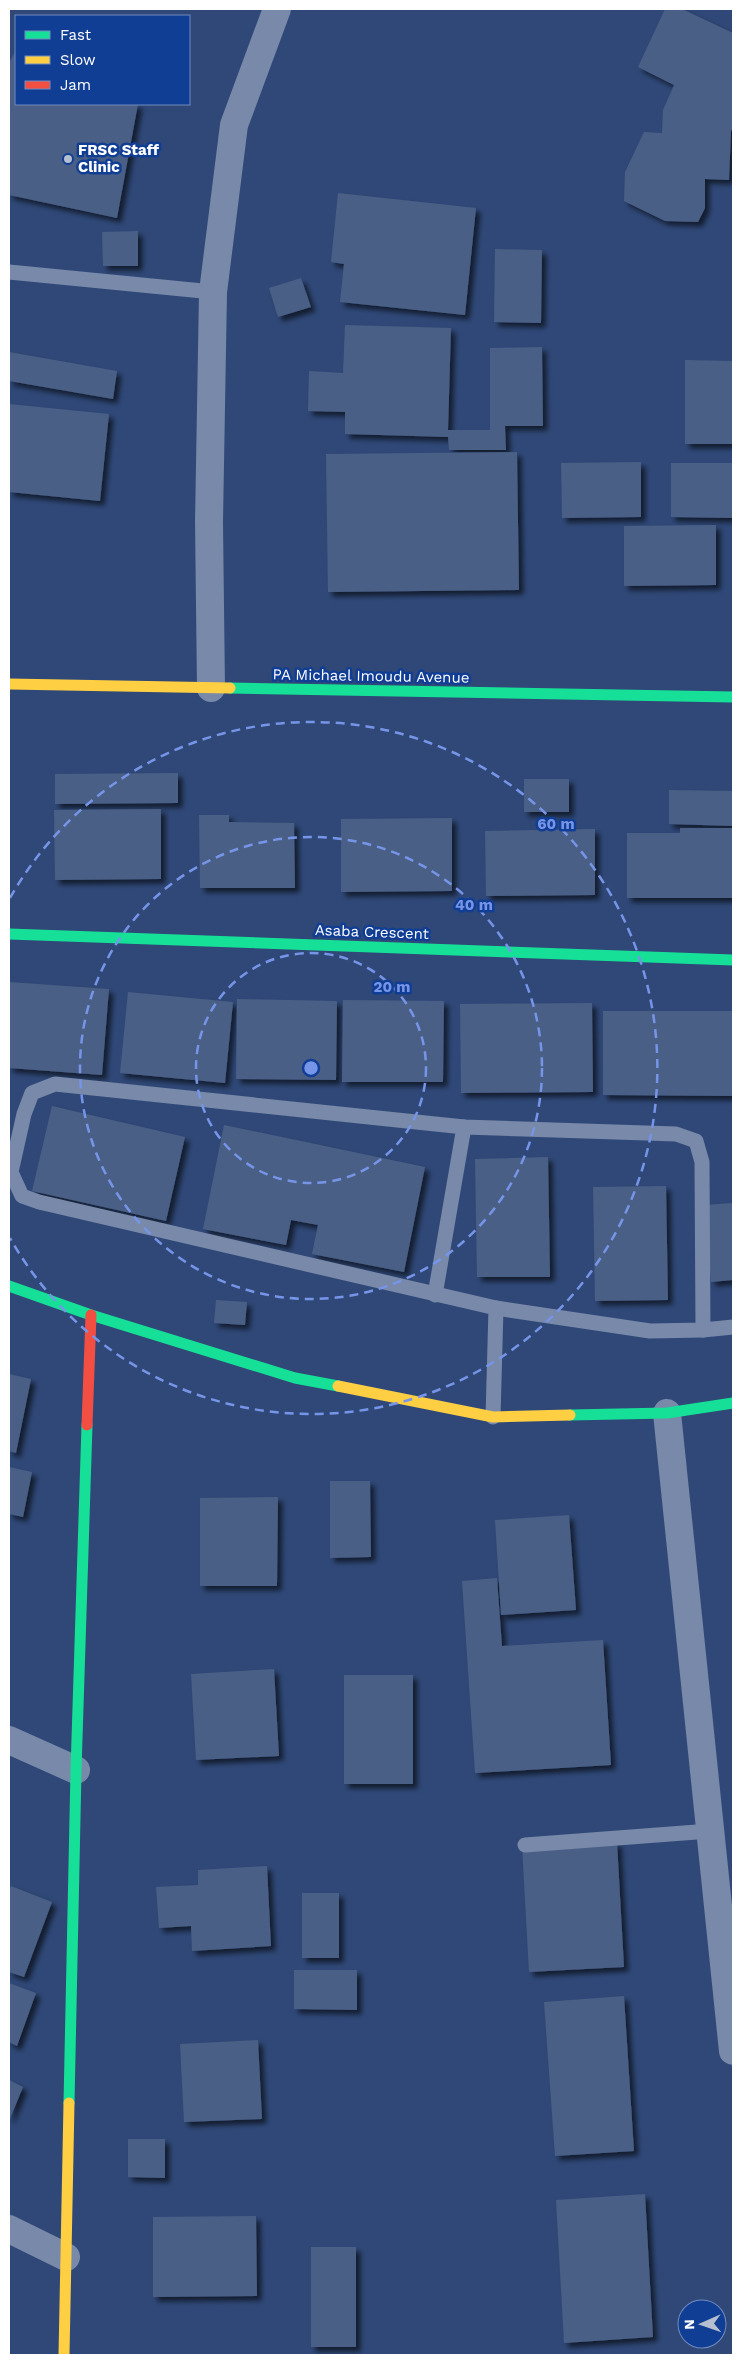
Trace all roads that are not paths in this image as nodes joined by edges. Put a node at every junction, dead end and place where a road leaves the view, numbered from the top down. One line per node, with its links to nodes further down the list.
1 (277, 9): 3 (street)
2 (9, 272): 3 (lane)
3 (213, 292): 5 (street)
4 (9, 684): 5 (street, PA Michael Imoudu Avenue)
5 (211, 688): 6 (street, PA Michael Imoudu Avenue)
6 (733, 697)
7 (9, 934): 8 (street, Asaba Crescent)
8 (733, 960)
9 (464, 1127): 11 (lane); 11 (lane); 15 (lane)
10 (9, 1286): 13 (street)
11 (435, 1294): 12 (lane)
12 (496, 1308): 15 (lane); 18 (lane)
13 (91, 1316): 18 (street); 20 (street)
14 (733, 1327): 15 (lane)
15 (703, 1330)
16 (733, 1403): 17 (street)
17 (667, 1413): 18 (street); 21 (street)
18 (493, 1417)
19 (9, 1740): 20 (street)
20 (76, 1770): 25 (street)
21 (710, 1831): 22 (lane); 23 (street)
22 (525, 1845)
23 (733, 2052)
24 (9, 2229): 25 (street)
25 (66, 2257): 26 (street)
26 (64, 2355)

